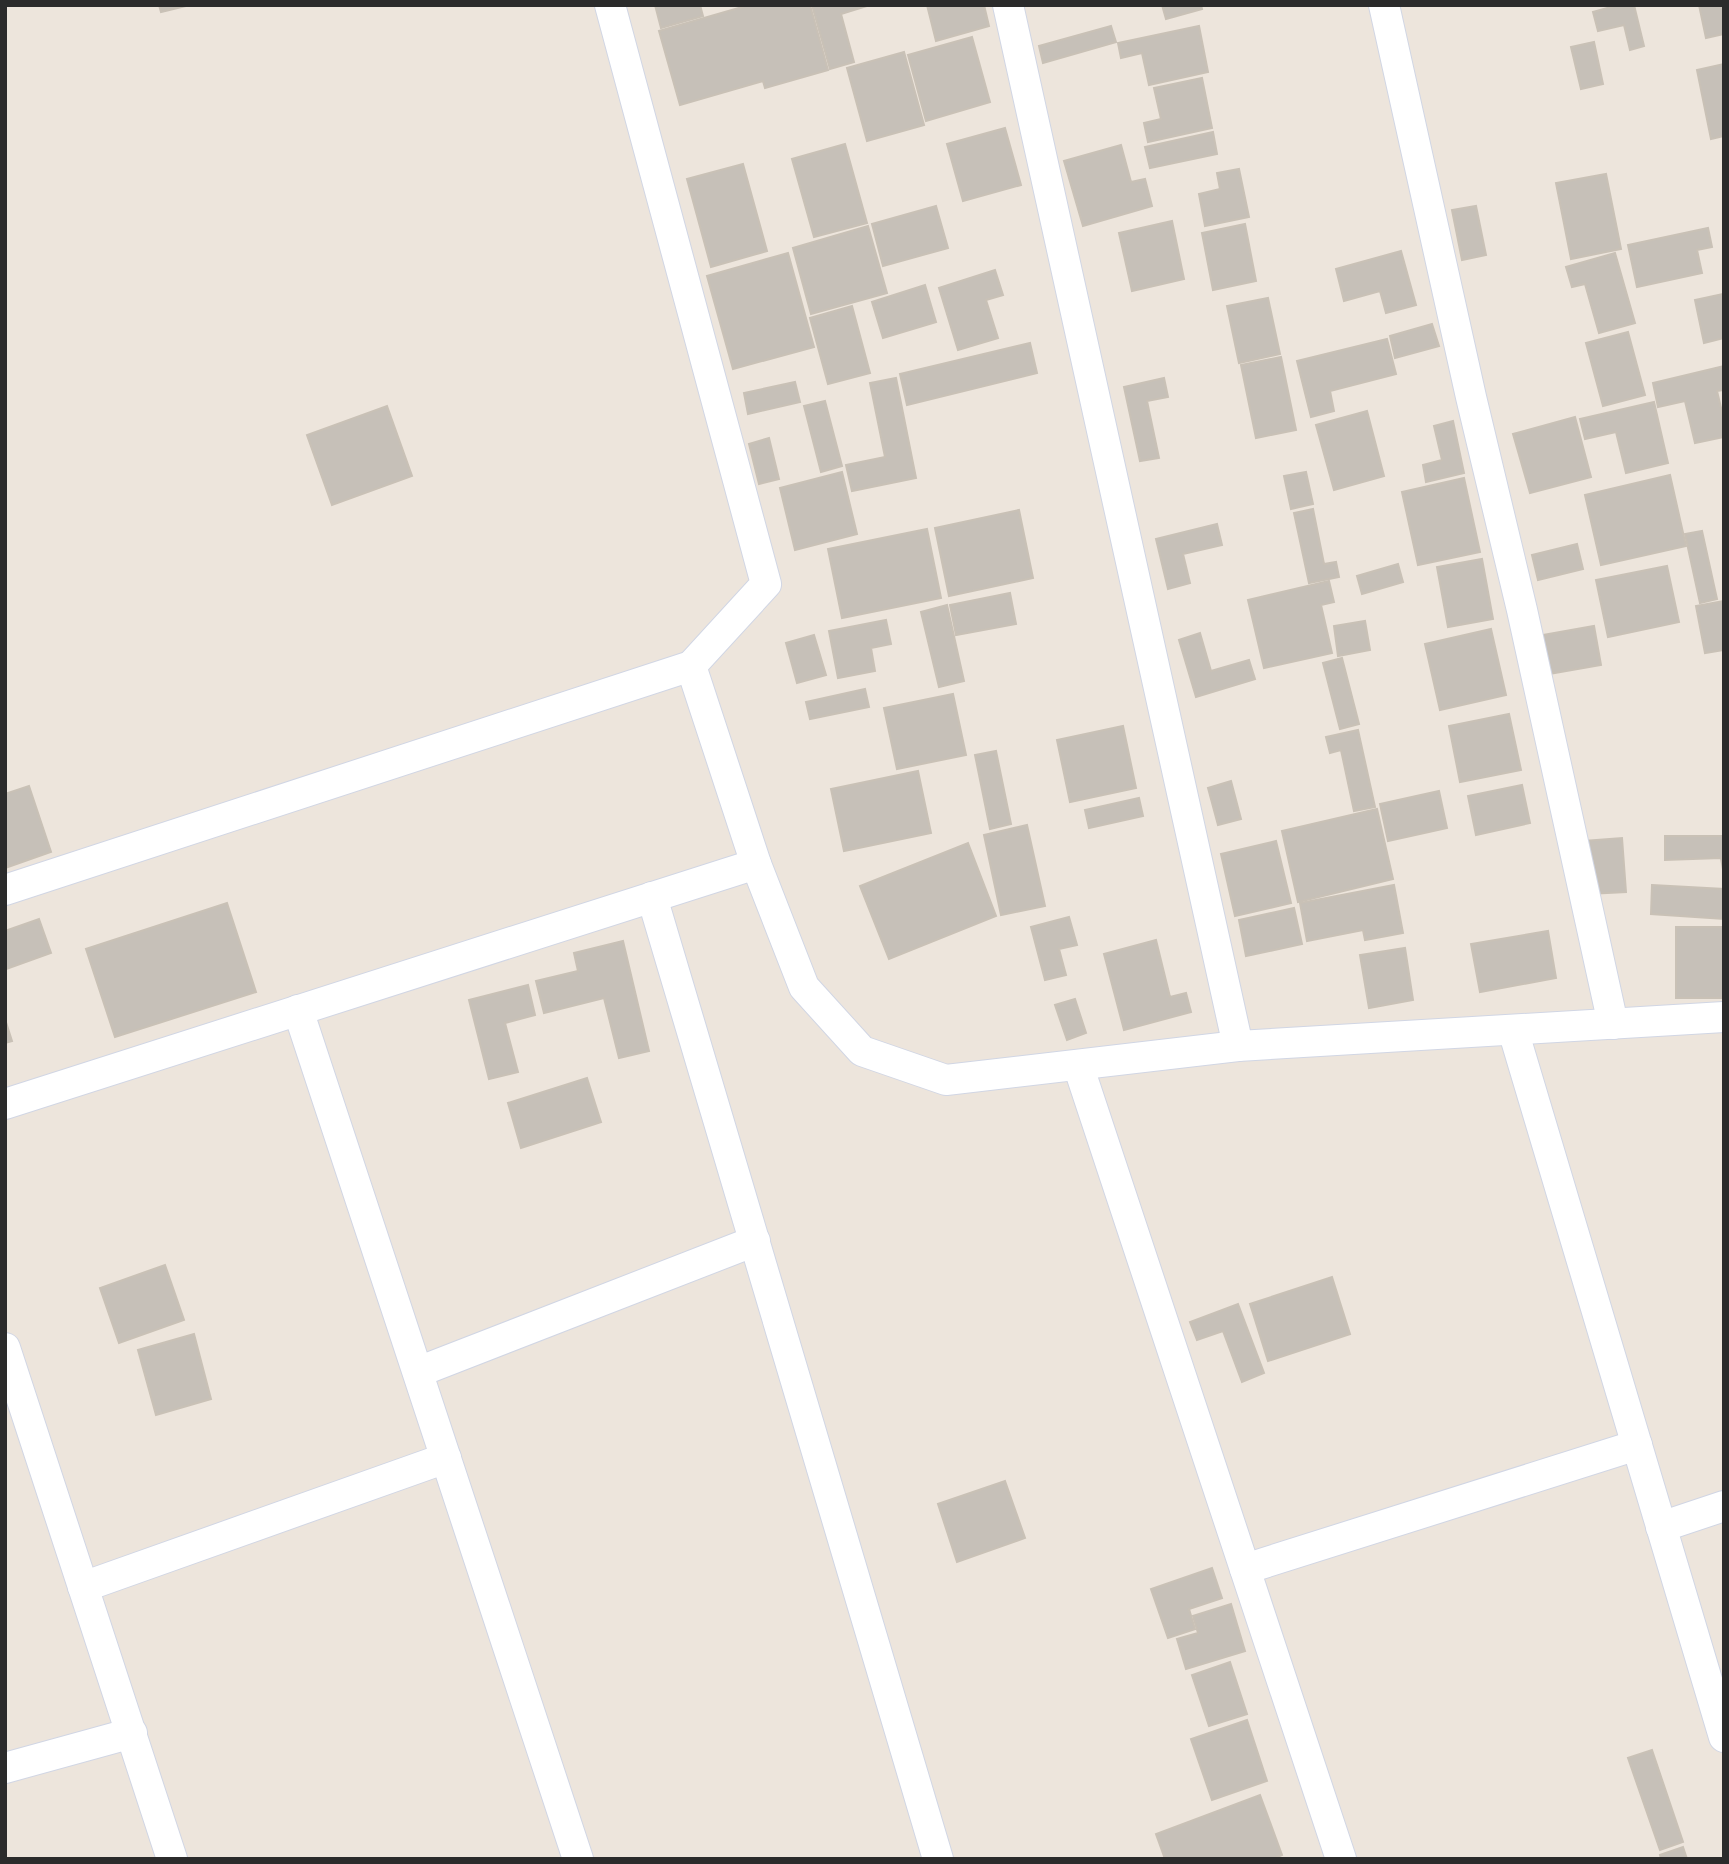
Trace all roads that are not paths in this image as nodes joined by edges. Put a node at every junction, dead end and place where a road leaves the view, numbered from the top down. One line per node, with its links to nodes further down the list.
1 (610, 5): 4 (street)
2 (1009, 5): 12 (street)
3 (1384, 5): 10 (street)
4 (691, 666): 5 (street); 6 (street)
5 (756, 864): 7 (street); 13 (street)
6 (5, 890)
7 (652, 897): 8 (street); 15 (street)
8 (298, 1010): 14 (street); 17 (street)
9 (1724, 1017): 10 (street)
10 (1613, 1024): 11 (street)
11 (1513, 1030): 12 (street); 18 (street)
12 (1238, 1046): 13 (street)
13 (1078, 1065): 22 (street)
14 (5, 1104)
15 (755, 1241): 17 (street); 29 (street)
16 (5, 1348): 23 (street)
17 (418, 1372): 19 (street)
18 (1637, 1445): 21 (street); 22 (street)
19 (446, 1458): 23 (street); 28 (street)
20 (1724, 1506): 21 (street)
21 (1661, 1527): 25 (street)
22 (1245, 1569): 30 (street)
23 (83, 1587): 24 (street)
24 (132, 1733): 26 (street); 27 (street)
25 (1724, 1737)
26 (5, 1768)
27 (172, 1859)
28 (578, 1859)
29 (938, 1859)
30 (1341, 1859)

